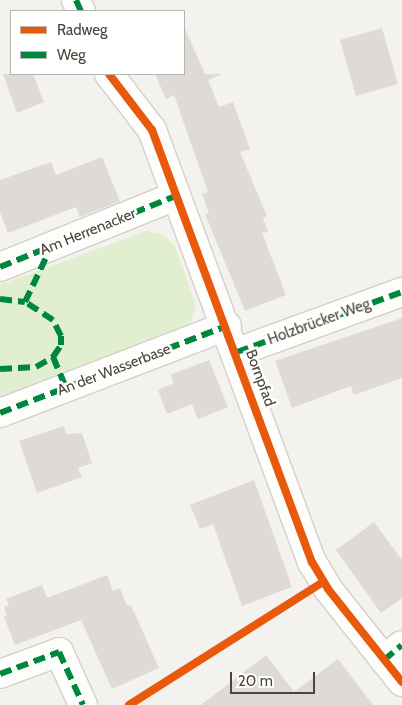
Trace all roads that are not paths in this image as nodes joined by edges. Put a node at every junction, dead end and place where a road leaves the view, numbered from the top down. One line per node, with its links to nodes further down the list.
1 (109, 75): 2 (street, Bornpfad)
2 (176, 196): 3 (street, Am Herrenacker); 5 (street, Bornpfad)
3 (0, 267)
4 (402, 292): 6 (street, Holzbrücker Weg)
5 (227, 326): 6 (street, Bornpfad); 7 (street, An der Wasserbase)
6 (236, 352): 8 (street, Bornpfad)
7 (0, 413)
8 (393, 652): 10 (street, Bornpfad)
9 (0, 674): 11 (street)
10 (402, 682)
11 (83, 705)

